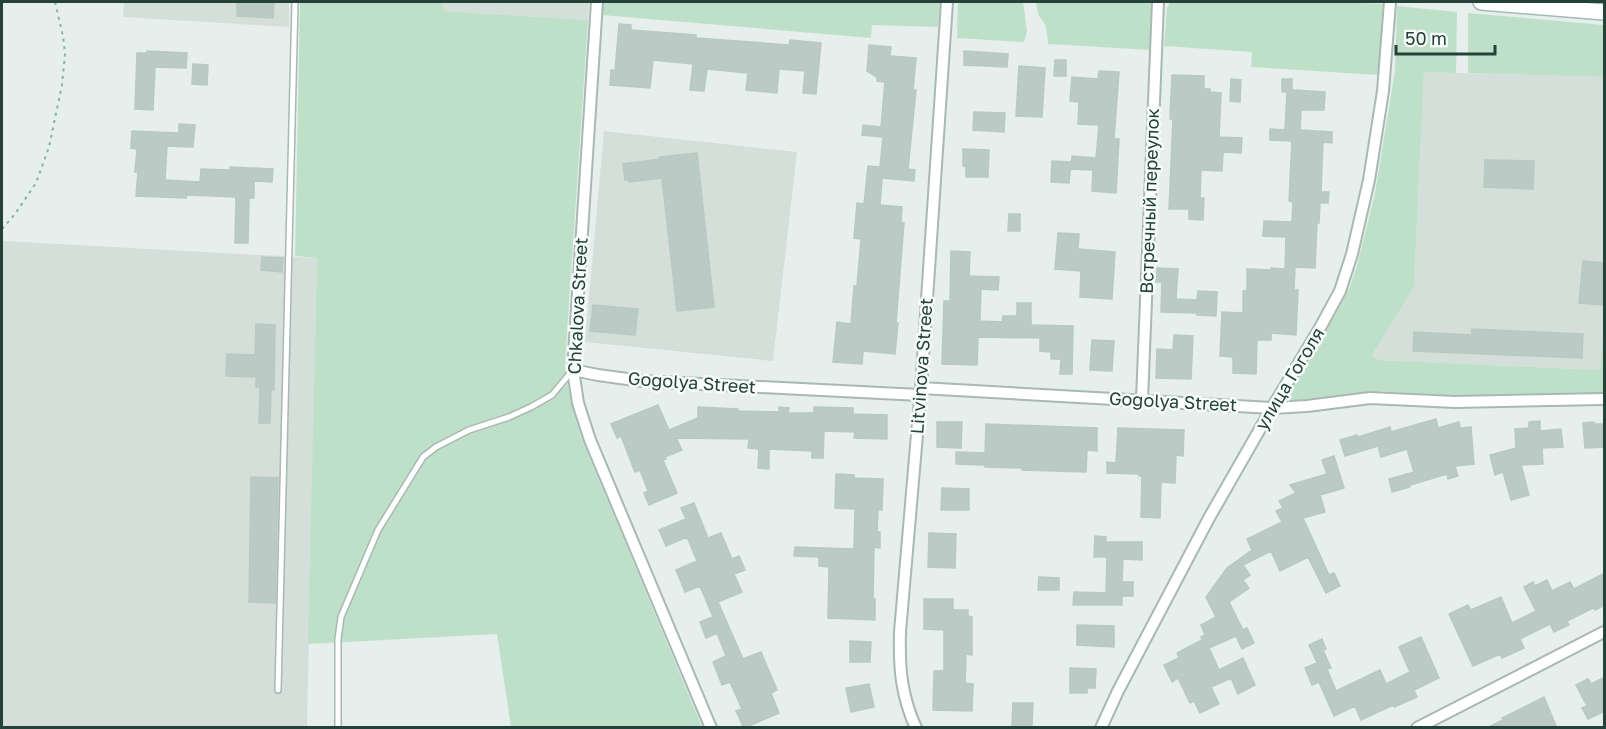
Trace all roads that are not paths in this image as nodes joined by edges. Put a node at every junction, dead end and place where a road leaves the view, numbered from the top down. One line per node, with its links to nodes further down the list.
1 (295, 2): 14 (lane)
2 (597, 2): 8 (street, Chkalova Street)
3 (947, 2): 9 (street, Litvinova Street)
4 (1158, 2): 11 (street, Встречный переулок)
5 (1390, 2): 12 (street, улица Гоголя)
6 (1481, 2): 7 (main road)
7 (1605, 12)
8 (573, 370): 9 (street, Gogolya Street); 15 (lane); 16 (street, Chkalova Street)
9 (920, 392): 11 (street, Gogolya Street); 17 (street, Litvinova Street)
10 (1605, 399): 12 (street, Gogolya Street)
11 (1142, 400): 12 (street, Gogolya Street)
12 (1272, 408): 18 (street, улица Гоголя)
13 (1605, 632): 19 (street)
14 (278, 690)
15 (338, 728)
16 (711, 728)
17 (916, 728)
18 (1101, 728)
19 (1417, 728)

